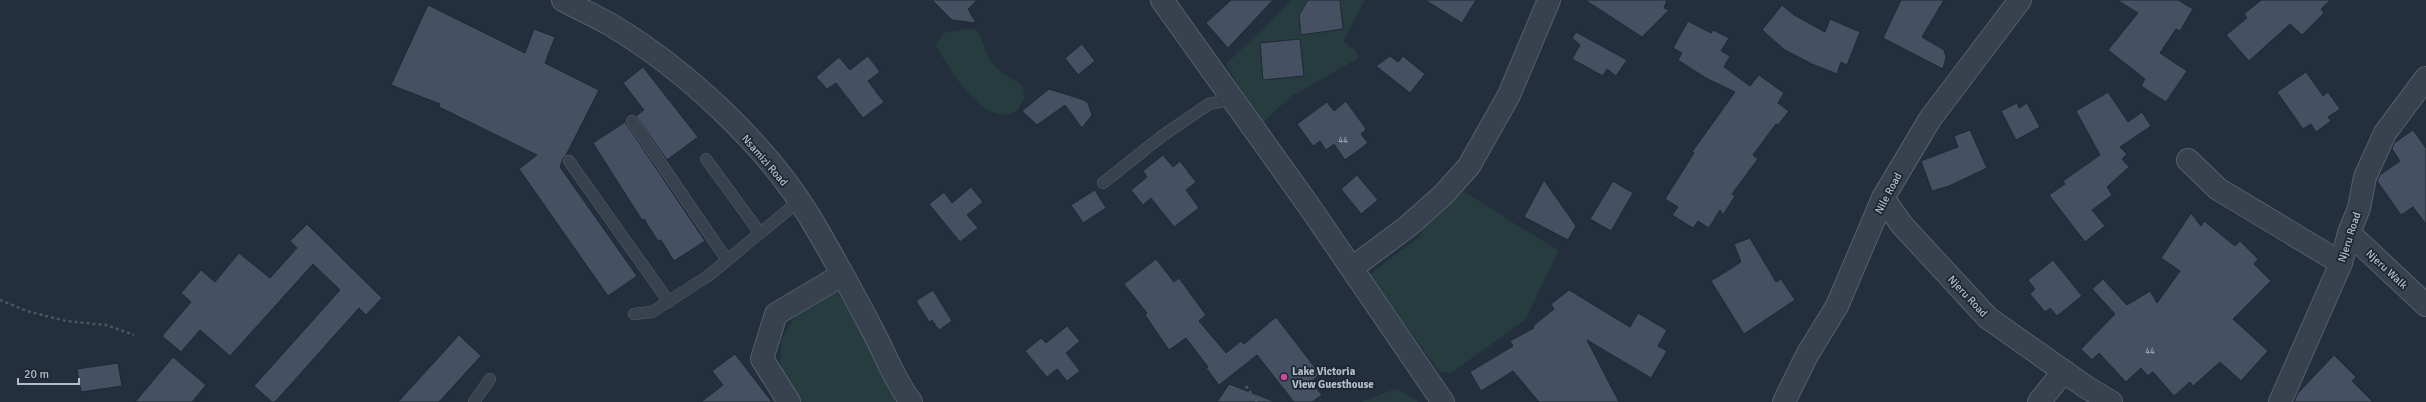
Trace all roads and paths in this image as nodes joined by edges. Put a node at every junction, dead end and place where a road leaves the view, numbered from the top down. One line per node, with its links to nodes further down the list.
1 (563, 0): 13 (street, Nsamizi Road)
2 (1162, 0): 6 (street)
3 (1549, 0): 18 (street)
4 (2020, 0): 12 (street, Nile Road)
5 (2426, 78): 15 (street, Njeru Road)
6 (1234, 99): 11 (lane); 18 (street)
7 (632, 121): 16 (lane)
8 (706, 159): 14 (lane)
9 (569, 160): 21 (lane)
10 (2188, 160): 17 (street)
11 (1103, 183)
12 (1883, 198): 25 (street, Njeru Road); 33 (street, Nile Road)
13 (799, 201): 14 (lane); 19 (street, Nsamizi Road)
14 (760, 233): 16 (lane)
15 (2349, 233): 17 (street, Njeru Road); 22 (street, Njeru Walk)
16 (727, 260): 21 (lane)
17 (2341, 263): 36 (street, Njeru Road)
18 (1352, 268): 32 (street)
19 (842, 275): 29 (street); 30 (street, Nsamizi Road)
20 (0, 300): 24 (path)
21 (669, 302): 23 (lane)
22 (2426, 305)
23 (634, 314)
24 (134, 335)
25 (2064, 371): 34 (street); 35 (street, Njeru Road)
26 (490, 379): 28 (lane)
27 (1246, 386): 31 (path)
28 (474, 402)
29 (789, 402)
30 (911, 402)
31 (1257, 402)
32 (1443, 402)
33 (1784, 402)
34 (2039, 402)
35 (2111, 402)
36 (2280, 402)

